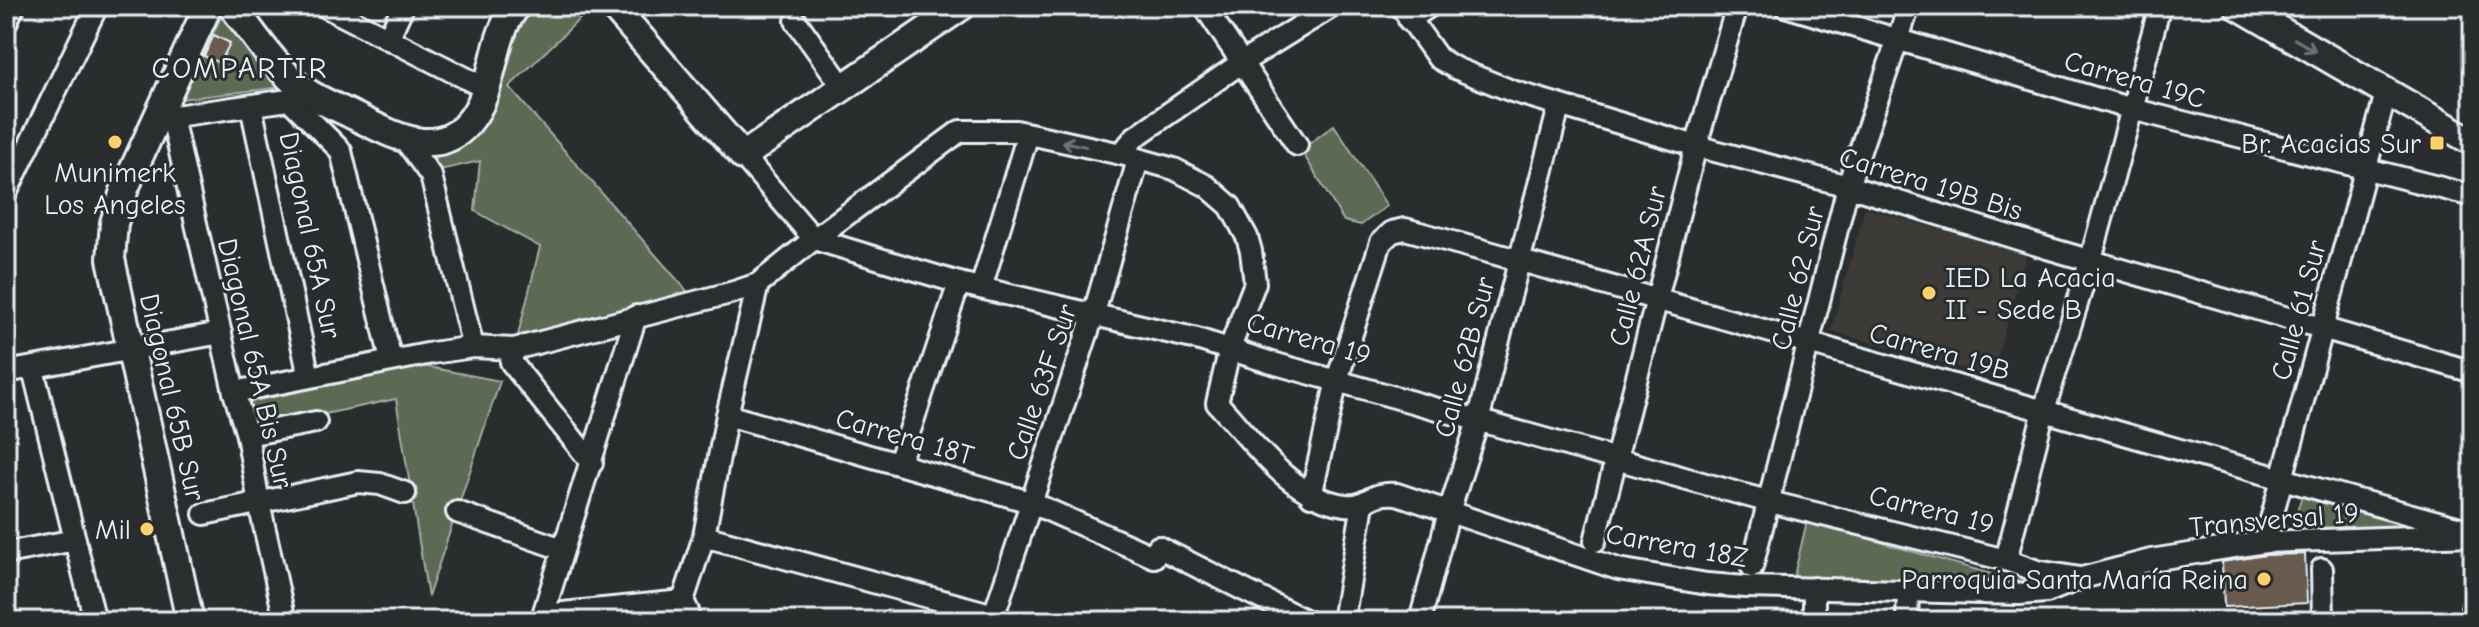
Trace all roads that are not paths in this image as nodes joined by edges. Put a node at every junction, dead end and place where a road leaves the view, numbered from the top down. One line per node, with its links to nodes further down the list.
1 (14, 6): 21 (street)
2 (97, 6): 42 (street)
3 (208, 6): 32 (street, Diagonal 65B Sur)
4 (232, 6): 28 (street, Diagonal 65A Sur)
5 (324, 6): 22 (street)
6 (403, 6): 22 (street)
7 (613, 6): 38 (street)
8 (962, 6): 25 (street)
9 (1204, 6): 24 (street)
10 (1333, 6): 24 (street)
11 (1430, 6): 18 (street)
12 (1737, 6): 37 (street, Calle 62A Sur)
13 (1785, 6): 23 (street, Carrera 19C)
14 (1909, 6): 23 (street, Calle 62 Sur)
15 (2160, 6): 31 (street)
16 (2238, 6): 19 (street)
17 (509, 11): 26 (street)
18 (1405, 13): 30 (street, Carrera 19B Bis)
19 (2269, 14): 27 (street, one-way to 27)
20 (796, 21): 25 (street)
21 (6, 23)
22 (388, 39): 26 (street)
23 (1900, 40): 31 (street, Carrera 19C); 41 (street, Calle 62 Sur)
24 (1241, 63): 36 (street); 39 (street)
25 (843, 87): 38 (street)
26 (487, 89): 34 (street)
27 (2386, 93): 35 (street); 40 (street, Calle 61 Sur)
28 (302, 99): 29 (street); 34 (street, Diagonal 65A Sur); 60 (street)
29 (251, 106): 32 (street); 64 (street, Diagonal 65A Sur)
30 (1559, 107): 37 (street, Carrera 19B Bis); 46 (street, Calle 62B Sur)
31 (2132, 109): 40 (street, Carrera 19C); 45 (street)
32 (164, 118): 54 (street, Diagonal 65A Bis Sur); 59 (street, Diagonal 65B Sur)
33 (1028, 134): 39 (street, one-way to 33); 44 (street); 49 (street)
34 (405, 140): 56 (street)
35 (2473, 142)
36 (1297, 145)
37 (1696, 146): 41 (street, Carrera 19B Bis); 50 (street, Calle 62A Sur)
38 (743, 156): 44 (street)
39 (1129, 157): 51 (street, Calle 63F Sur); 57 (street)
40 (2365, 169): 43 (street, Carrera 19C); 53 (street, Calle 61 Sur)
41 (1848, 186): 45 (street, Carrera 19B Bis); 55 (street, Calle 62 Sur)
42 (6, 193)
43 (2473, 196)
44 (814, 239): 47 (street, Carrera 19); 48 (street)
45 (2091, 259): 53 (street, Carrera 19B Bis); 67 (street)
46 (1518, 260): 50 (street, Carrera 19B); 65 (street, Carrera 19B); 69 (street, Calle 62B Sur)
47 (959, 283): 49 (street, Carrera 19); 74 (street)
48 (758, 284): 52 (street); 68 (street)
49 (981, 288): 51 (street, Carrera 19)
50 (1656, 300): 55 (street, Carrera 19B); 72 (street, Calle 62A Sur)
51 (1094, 313): 57 (street, Carrera 19); 78 (street, Calle 63F Sur)
52 (636, 316): 58 (street); 73 (street)
53 (2323, 326): 63 (street, Carrera 19B Bis); 75 (street, Calle 61 Sur)
54 (221, 333): 59 (street); 66 (street, Diagonal 65A Bis Sur)
55 (1809, 343): 67 (street, Carrera 19B); 79 (street, Calle 62 Sur)
56 (473, 347): 58 (street); 60 (street)
57 (1230, 348): 65 (street, Carrera 19); 77 (street, Carrera 18Z)
58 (514, 349): 73 (street)
59 (130, 352): 61 (street); 103 (street, Diagonal 65B Sur)
60 (391, 360): 64 (street)
61 (33, 369): 62 (street); 87 (street)
62 (6, 372)
63 (2473, 372)
64 (309, 377): 66 (street)
65 (1337, 380): 69 (street, Carrera 19); 77 (street)
66 (234, 392): 71 (street, Diagonal 65A Bis Sur)
67 (2044, 410): 75 (street, Carrera 19B); 92 (street)
68 (727, 415): 74 (street, Carrera 18T); 86 (street)
69 (1478, 421): 72 (street, Carrera 19); 83 (street, Calle 62B Sur)
70 (316, 422): 71 (street)
71 (247, 435): 80 (street, Diagonal 65A Bis Sur)
72 (1617, 460): 79 (street, Carrera 19); 88 (street, Calle 62A Sur)
73 (592, 463): 90 (street)
74 (899, 463): 78 (street, Carrera 18T)
75 (2282, 480): 85 (street, Carrera 19B); 89 (street, Calle 61 Sur)
76 (405, 493): 80 (street)
77 (1311, 496): 81 (street, Carrera 18Z)
78 (1030, 502): 101 (street, Calle 63F Sur); 106 (street, Carrera 18T)
79 (1770, 502): 92 (street, Carrera 19); 93 (street, Calle 62 Sur)
80 (259, 503): 84 (street); 104 (street, Diagonal 65A Bis Sur)
81 (1363, 504): 83 (street, Carrera 18Z); 107 (street)
82 (457, 512): 90 (street)
83 (1449, 512): 96 (street, Carrera 18Z); 108 (street, Calle 62B Sur)
84 (204, 514)
85 (2473, 533): 89 (street, Transversal 19)
86 (704, 536): 98 (street); 101 (street)
87 (75, 540): 91 (street); 102 (street)
88 (1595, 541)
89 (2265, 542): 95 (street, Transversal 19)
90 (562, 549): 100 (street)
91 (6, 553)
92 (2006, 560): 95 (street, Carrera 19)
93 (1752, 567)
94 (2322, 569): 111 (street)
95 (2082, 578): 97 (street, Carrera 18Z)
96 (1814, 588): 97 (street, Carrera 18Z); 109 (street)
97 (1908, 591): 110 (street)
98 (683, 601): 100 (street); 105 (street)
99 (2473, 604): 112 (street)
100 (542, 618)
101 (993, 618)
102 (95, 621)
103 (190, 621)
104 (285, 621)
105 (692, 621)
106 (1306, 621)
107 (1343, 621)
108 (1420, 621)
109 (1814, 621)
110 (1907, 621)
111 (2323, 621)
112 (2470, 621)

